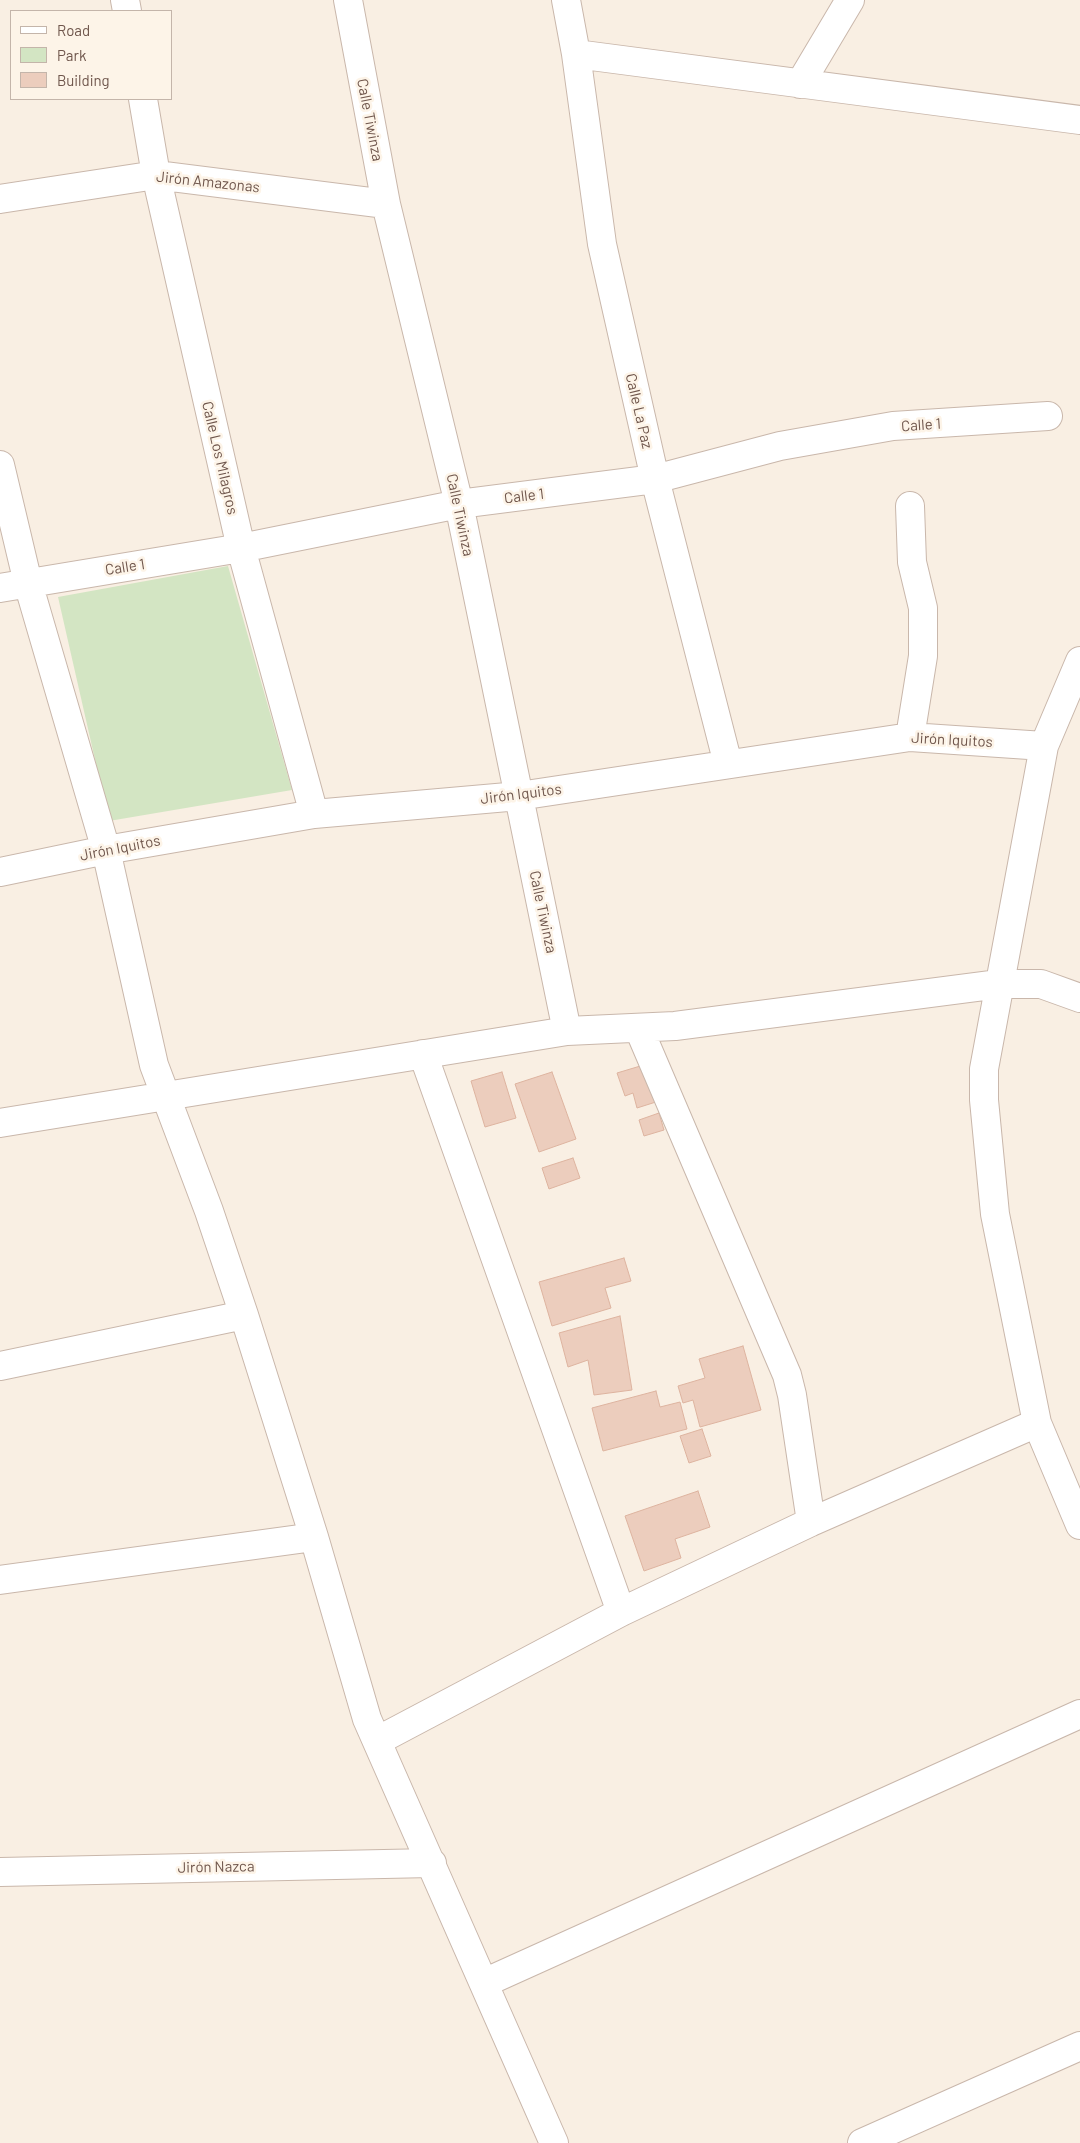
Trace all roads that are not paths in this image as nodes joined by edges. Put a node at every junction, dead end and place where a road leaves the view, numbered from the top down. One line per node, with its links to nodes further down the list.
1 (348, 0): 10 (street, Calle Tiwinza)
2 (566, 0): 4 (street, Calle La Paz)
3 (850, 0): 5 (street)
4 (576, 54): 5 (street); 13 (street, Calle La Paz)
5 (800, 84): 7 (street)
6 (143, 100): 8 (street, Calle Los Milagros)
7 (1080, 120)
8 (156, 175): 9 (street, Jirón Amazonas); 10 (street, Jirón Amazonas); 16 (street, Calle Los Milagros)
9 (0, 199)
10 (386, 204): 14 (street, Calle Tiwinza)
11 (1048, 416): 13 (street, Calle 1)
12 (0, 465): 17 (street)
13 (654, 479): 14 (street, Calle 1); 22 (street, Calle La Paz)
14 (459, 504): 16 (street, Calle 1); 23 (street, Calle Tiwinza)
15 (910, 506): 20 (street)
16 (240, 548): 17 (street, Calle 1); 24 (street, Calle Los Milagros)
17 (28, 583): 18 (street, Calle 1); 25 (street)
18 (0, 588)
19 (1080, 661): 21 (street)
20 (910, 737): 21 (street, Jirón Iquitos); 22 (street, Jirón Iquitos)
21 (1044, 746): 27 (street)
22 (728, 764): 23 (street, Jirón Iquitos)
23 (519, 796): 24 (street, Jirón Iquitos); 30 (street, Calle Tiwinza)
24 (314, 814): 25 (street, Jirón Iquitos)
25 (106, 850): 26 (street, Jirón Iquitos); 32 (street)
26 (0, 872)
27 (999, 984): 28 (street); 29 (street); 36 (street)
28 (1080, 998)
29 (639, 1029): 30 (street); 37 (street)
30 (567, 1031): 31 (street)
31 (424, 1054): 32 (street); 41 (street)
32 (165, 1098): 33 (street); 34 (street)
33 (0, 1124)
34 (244, 1315): 35 (street); 39 (street)
35 (0, 1366)
36 (1037, 1423): 37 (street); 38 (street)
37 (811, 1522): 41 (street)
38 (1080, 1525)
39 (314, 1537): 40 (street); 43 (street)
40 (0, 1580)
41 (621, 1612): 43 (street)
42 (1080, 1714): 46 (street)
43 (377, 1741): 44 (street)
44 (432, 1863): 45 (street, Jirón Nazca); 46 (street)
45 (0, 1872)
46 (484, 1983): 48 (street)
47 (1080, 2046): 49 (street)
48 (554, 2143)
49 (862, 2143)

